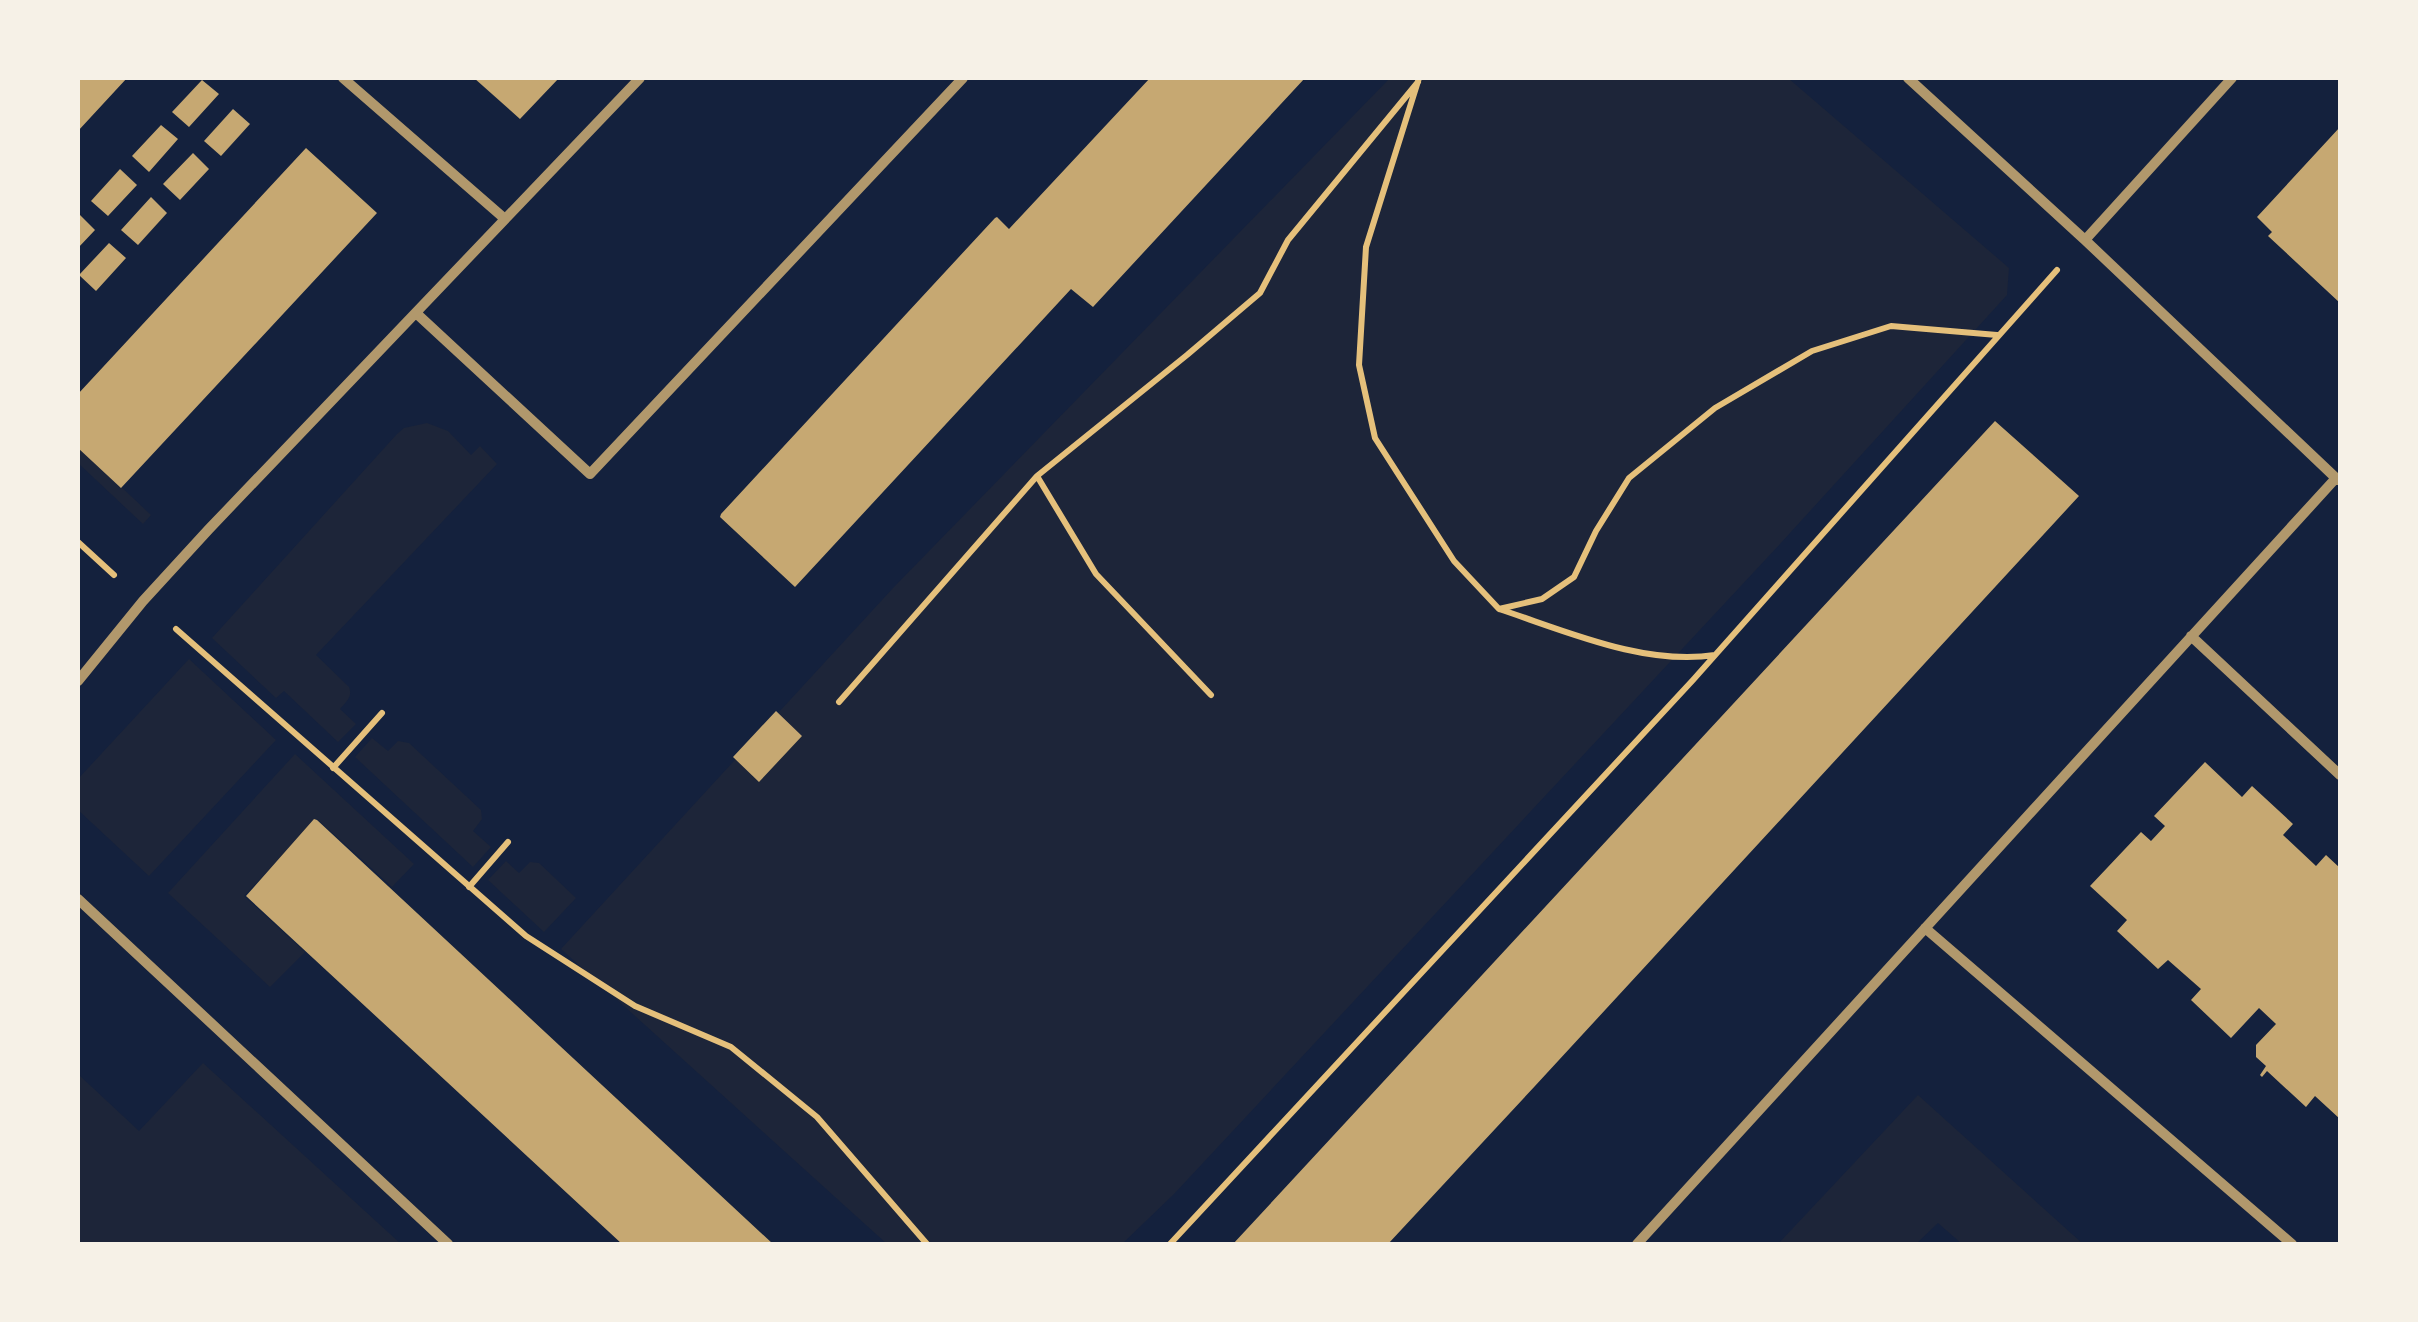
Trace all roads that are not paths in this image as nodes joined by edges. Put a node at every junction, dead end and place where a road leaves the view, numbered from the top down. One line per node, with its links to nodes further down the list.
1 (343, 78): 6 (street)
2 (640, 78): 6 (street)
3 (963, 78): 8 (street)
4 (1908, 78): 7 (street)
5 (2232, 78): 7 (street)
6 (505, 219): 8 (street)
7 (2084, 240): 9 (street)
8 (416, 313): 11 (street)
9 (2338, 480): 10 (street)
10 (2190, 636): 12 (street); 14 (street)
11 (78, 681)
12 (2340, 775)
13 (78, 900): 15 (street)
14 (1925, 928): 16 (street); 17 (street)
15 (448, 1244)
16 (1637, 1244)
17 (2292, 1244)

